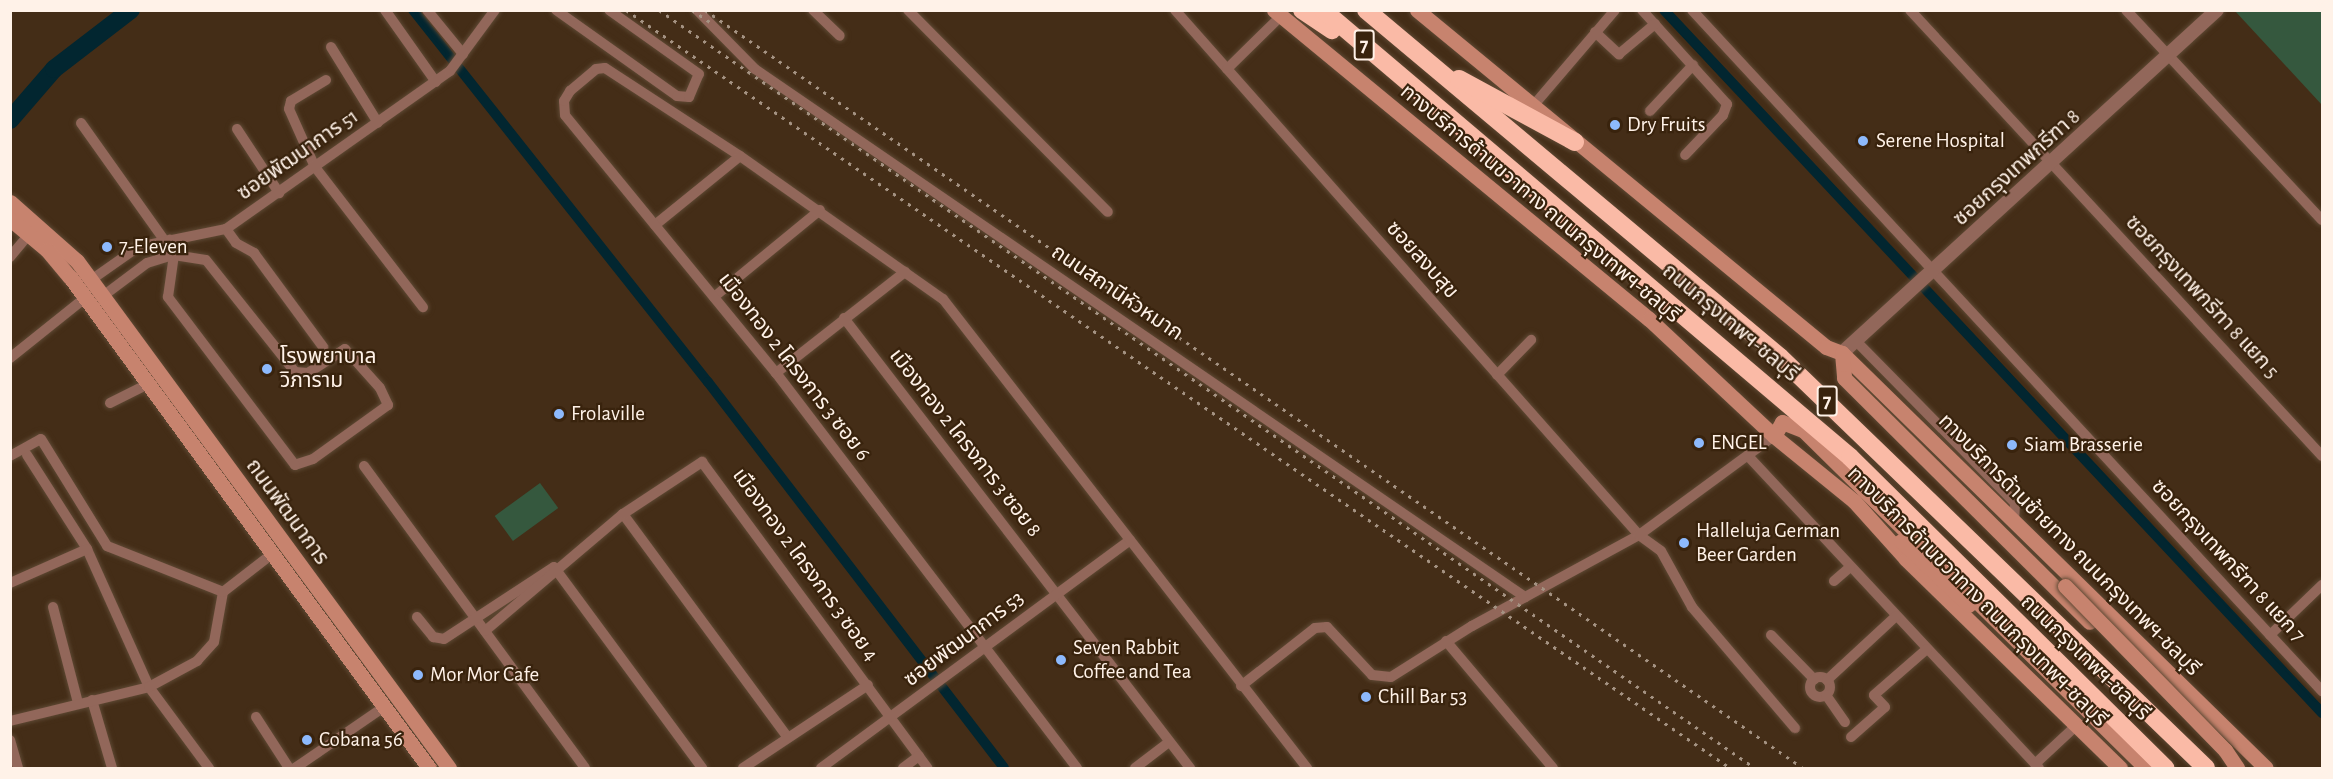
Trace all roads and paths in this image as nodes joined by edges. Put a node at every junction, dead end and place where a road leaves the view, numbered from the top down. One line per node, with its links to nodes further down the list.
1 (385, 10): 32 (street)
2 (427, 10): 25 (street)
3 (495, 10): 25 (street, ซอยพัฒนาการ 51)
4 (556, 10): 5 (street)
5 (609, 10)
6 (697, 10): 99 (street, ถนนสถานีหัวหมาก)
7 (813, 10): 23 (street)
8 (908, 10): 47 (street)
9 (1175, 10): 29 (street, ซอยสงบสุข)
10 (1302, 10): 30 (highway)
11 (1323, 10): 30 (highway, ถนนกรุงเทพฯ-ชลบุรี / 7)
12 (1366, 10): 27 (highway, ถนนกรุงเทพฯ-ชลบุรี / 7)
13 (1418, 10): 33 (main road, ทางบริการด้านซ้ายทาง ถนนกรุงเทพฯ-ชลบุรี)
14 (1615, 10): 22 (street)
15 (1642, 10): 21 (street)
16 (1692, 10): 58 (street, ซอยกรุงเทพกรีฑา 8 แยก 7)
17 (1910, 10): 41 (street, ซอยกรุงเทพกรีฑา 8 แยก 5)
18 (2126, 10): 26 (street)
19 (2217, 10): 26 (street, ซอยกรุงเทพกรีฑา 8)
20 (1278, 13): 29 (street); 77 (main road, ทางบริการด้านขวาทาง ถนนกรุงเทพฯ-ชลบุรี)
21 (1655, 24): 22 (street); 28 (street)
22 (1595, 32): 33 (street)
23 (840, 36)
24 (331, 47): 36 (street)
25 (462, 56): 32 (street, ซอยพัฒนาการ 51)
26 (2170, 57): 41 (street, ซอยกรุงเทพกรีฑา 8); 49 (street)
27 (1423, 59): 38 (highway); 154 (highway, ถนนกรุงเทพฯ-ชลบุรี / 7)
28 (1693, 65): 34 (street); 39 (street)
29 (1227, 69): 72 (street, ซอยสงบสุข)
30 (1405, 80): 153 (highway, ถนนกรุงเทพฯ-ชลบุรี / 7)
31 (326, 81): 42 (street)
32 (436, 82): 36 (street, ซอยพัฒนาการ 51)
33 (1533, 106): 38 (main road, ทางบริการด้านซ้ายทาง ถนนกรุงเทพฯ-ชลบุรี)
34 (1650, 111)
35 (81, 123): 54 (street)
36 (378, 123): 42 (street, ซอยพัฒนาการ 51)
37 (237, 129): 43 (street)
38 (1575, 142): 68 (main road, ทางบริการด้านซ้ายทาง ถนนกรุงเทพฯ-ชลบุรี)
39 (1685, 155)
40 (740, 156): 45 (street); 50 (street); 50 (street, เมืองทอง 2 โครงการ 3 ซอย 6)
41 (2052, 164): 58 (street, ซอยกรุงเทพกรีฑา 8); 81 (street, ซอยกรุงเทพกรีฑา 8 แยก 5)
42 (315, 167): 43 (street, ซอยพัฒนาการ 51); 63 (street)
43 (279, 192): 52 (street, ซอยพัฒนาการ 51)
44 (10, 202): 59 (main road, ถนนพัฒนาการ)
45 (820, 210): 57 (street); 61 (street)
46 (10, 212): 59 (main road, ถนนพัฒนาการ)
47 (1108, 212)
48 (10, 219): 62 (main road, ถนนพัฒนาการ)
49 (2322, 220)
50 (655, 225): 61 (street, เมืองทอง 2 โครงการ 3 ซอย 6)
51 (10, 229): 53 (main road, ถนนพัฒนาการ)
52 (226, 229): 54 (street, ซอยพัฒนาการ 51); 67 (street)
53 (25, 239): 56 (street); 62 (main road, ถนนพัฒนาการ)
54 (167, 241): 55 (street); 59 (street, ซอยพัฒนาการ 51)
55 (174, 255): 55 (street); 60 (street)
56 (10, 257)
57 (905, 272): 64 (street); 89 (street)
58 (1931, 275): 66 (street, ซอยกรุงเทพกรีฑา 8); 106 (street, ซอยกรุงเทพกรีฑา 8 แยก 7)
59 (91, 280): 60 (main road, ถนนพัฒนาการ)
60 (103, 296): 138 (main road, ถนนพัฒนาการ)
61 (714, 297): 71 (street, เมืองทอง 2 โครงการ 3 ซอย 6)
62 (86, 298): 69 (street); 73 (main road, ถนนพัฒนาการ)
63 (423, 307)
64 (844, 318): 71 (street); 98 (street, เมืองทอง 2 โครงการ 3 ซอย 8)
65 (1531, 340): 72 (street)
66 (1855, 340): 68 (street, ซอยกรุงเทพกรีฑา 8); 87 (street)
67 (323, 347)
68 (1842, 353): 70 (main road, ทางบริการด้านซ้ายทาง ถนนกรุงเทพฯ-ชลบุรี); 74 (main road, ทางบริการด้านซ้ายทาง ถนนกรุงเทพฯ-ชลบุรี)
69 (10, 358)
70 (1857, 366): 74 (main road); 76 (main road, ทางบริการด้านซ้ายทาง ถนนกรุงเทพฯ-ชลบุรี)
71 (776, 373): 108 (street, เมืองทอง 2 โครงการ 3 ซอย 6)
72 (1497, 375): 88 (street, ซอยสงบสุข)
73 (148, 384): 75 (street); 91 (main road, ถนนพัฒนาการ)
74 (1852, 387): 78 (main road, ทางบริการด้านซ้ายทาง ถนนกรุงเทพฯ-ชลบุรี)
75 (110, 403)
76 (1925, 433): 78 (main road); 83 (main road, ทางบริการด้านซ้ายทาง ถนนกรุงเทพฯ-ชลบุรี)
77 (1774, 436): 82 (street); 85 (main road, ทางบริการด้านขวาทาง ถนนกรุงเทพฯ-ชลบุรี); 152 (main road, ทางบริการด้านขวาทาง ถนนกรุงเทพฯ-ชลบุรี)
78 (1912, 445): 156 (main road, ทางบริการด้านซ้ายทาง ถนนกรุงเทพฯ-ชลบุรี)
79 (27, 455): 90 (street)
80 (10, 456): 97 (street)
81 (2322, 456)
82 (1749, 457): 88 (street); 92 (street)
83 (1956, 462): 87 (main road, ทางบริการด้านซ้ายทาง ถนนกรุงเทพฯ-ชลบุรี); 155 (main road, bridge)
84 (364, 466): 103 (street)
85 (1854, 501): 124 (main road, ทางบริการด้านขวาทาง ถนนกรุงเทพฯ-ชลบุรี); 151 (main road)
86 (623, 514): 93 (street); 112 (street, เมืองทอง 2 โครงการ 3 ซอย 4); 126 (street)
87 (2014, 520): 157 (main road, ทางบริการด้านซ้ายทาง ถนนกรุงเทพฯ-ชลบุรี)
88 (1639, 535): 99 (street); 125 (street, ซอยสงบสุข)
89 (1130, 540): 98 (street, ซอยพัฒนาการ 53); 113 (street)
90 (87, 549): 95 (street); 114 (street)
91 (272, 554): 97 (street); 119 (main road, ถนนพัฒนาการ)
92 (1850, 567): 94 (street); 102 (street)
93 (557, 572): 103 (street); 104 (street); 140 (street)
94 (1834, 581)
95 (10, 583)
96 (2322, 585): 106 (street)
97 (223, 592): 114 (street)
98 (1056, 592): 108 (street, ซอยพัฒนาการ 53); 129 (street, เมืองทอง 2 โครงการ 3 ซอย 8)
99 (1525, 597): 107 (street)
100 (53, 607): 118 (street)
101 (417, 616): 103 (street)
102 (1896, 616): 109 (street); 111 (street)
103 (475, 618): 104 (street)
104 (485, 631): 139 (street)
105 (1771, 635): 110 (street)
106 (2270, 635): 115 (street, ซอยกรุงเทพกรีฑา 8 แยก 7)
107 (1446, 641): 113 (street); 149 (street)
108 (984, 649): 121 (street, ซอยพัฒนาการ 53); 145 (street, เมืองทอง 2 โครงการ 3 ซอย 6)
109 (1927, 649): 127 (street); 131 (street)
110 (1814, 680): 111 (street); 116 (street)
111 (1827, 680): 116 (street)
112 (868, 685): 121 (street, เมืองทอง 2 โครงการ 3 ซอย 4); 126 (street)
113 (1241, 686): 148 (street)
114 (149, 687): 117 (street); 134 (street)
115 (2322, 691)
116 (1826, 695): 123 (street)
117 (92, 700): 118 (street); 133 (street)
118 (78, 703): 122 (street)
119 (384, 707): 136 (street); 137 (main road, ถนนพัฒนาการ)
120 (256, 717): 135 (street)
121 (892, 718): 130 (street, เมืองทอง 2 โครงการ 3 ซอย 4); 142 (street, ซอยพัฒนาการ 53)
122 (10, 721)
123 (1845, 722)
124 (2077, 724): 131 (street); 150 (main road, ทางบริการด้านขวาทาง ถนนกรุงเทพฯ-ชลบุรี)
125 (1795, 728)
126 (788, 738): 141 (street)
127 (1851, 738)
128 (10, 740): 132 (street)
129 (1169, 742): 146 (street); 147 (street, เมืองทอง 2 โครงการ 3 ซอย 8)
130 (919, 756): 143 (street); 144 (street, เมืองทอง 2 โครงการ 3 ซอย 4)
131 (2037, 766)
132 (18, 768)
133 (112, 768)
134 (209, 768)
135 (289, 768)
136 (295, 768)
137 (429, 768)
138 (450, 768)
139 (585, 768)
140 (702, 768)
141 (743, 768)
142 (821, 768)
143 (903, 768)
144 (928, 768)
145 (1077, 768)
146 (1135, 768)
147 (1190, 768)
148 (1308, 768)
149 (1553, 768)
150 (2120, 768)
151 (2132, 768)
152 (2146, 768)
153 (2165, 768)
154 (2206, 768)
155 (2237, 768)
156 (2252, 768)
157 (2266, 768)

